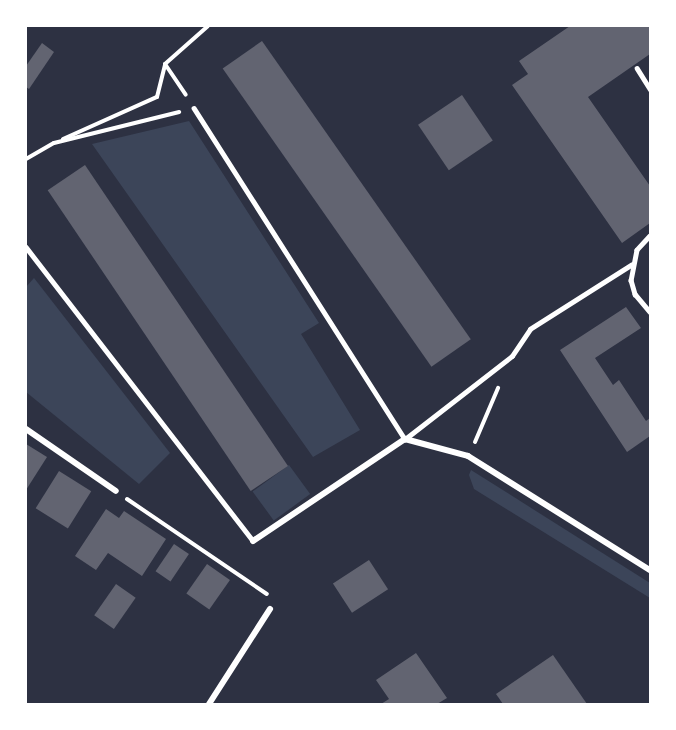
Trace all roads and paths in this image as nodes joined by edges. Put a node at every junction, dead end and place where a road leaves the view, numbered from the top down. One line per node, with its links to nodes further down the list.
1 (208, 26): 2 (path)
2 (165, 63): 5 (path); 6 (path)
3 (637, 68): 4 (lane)
4 (651, 90)
5 (194, 108): 6 (path); 14 (lane)
6 (54, 143): 7 (path)
7 (26, 159)
8 (651, 236): 10 (lane)
9 (26, 247): 17 (lane)
10 (632, 265): 11 (lane); 14 (lane)
11 (651, 312)
12 (499, 386): 15 (path)
13 (26, 429): 16 (street)
14 (405, 439): 15 (street); 17 (street)
15 (468, 456): 18 (street)
16 (116, 491): 19 (path)
17 (253, 541)
18 (651, 570)
19 (270, 609): 20 (street)
20 (209, 705)

